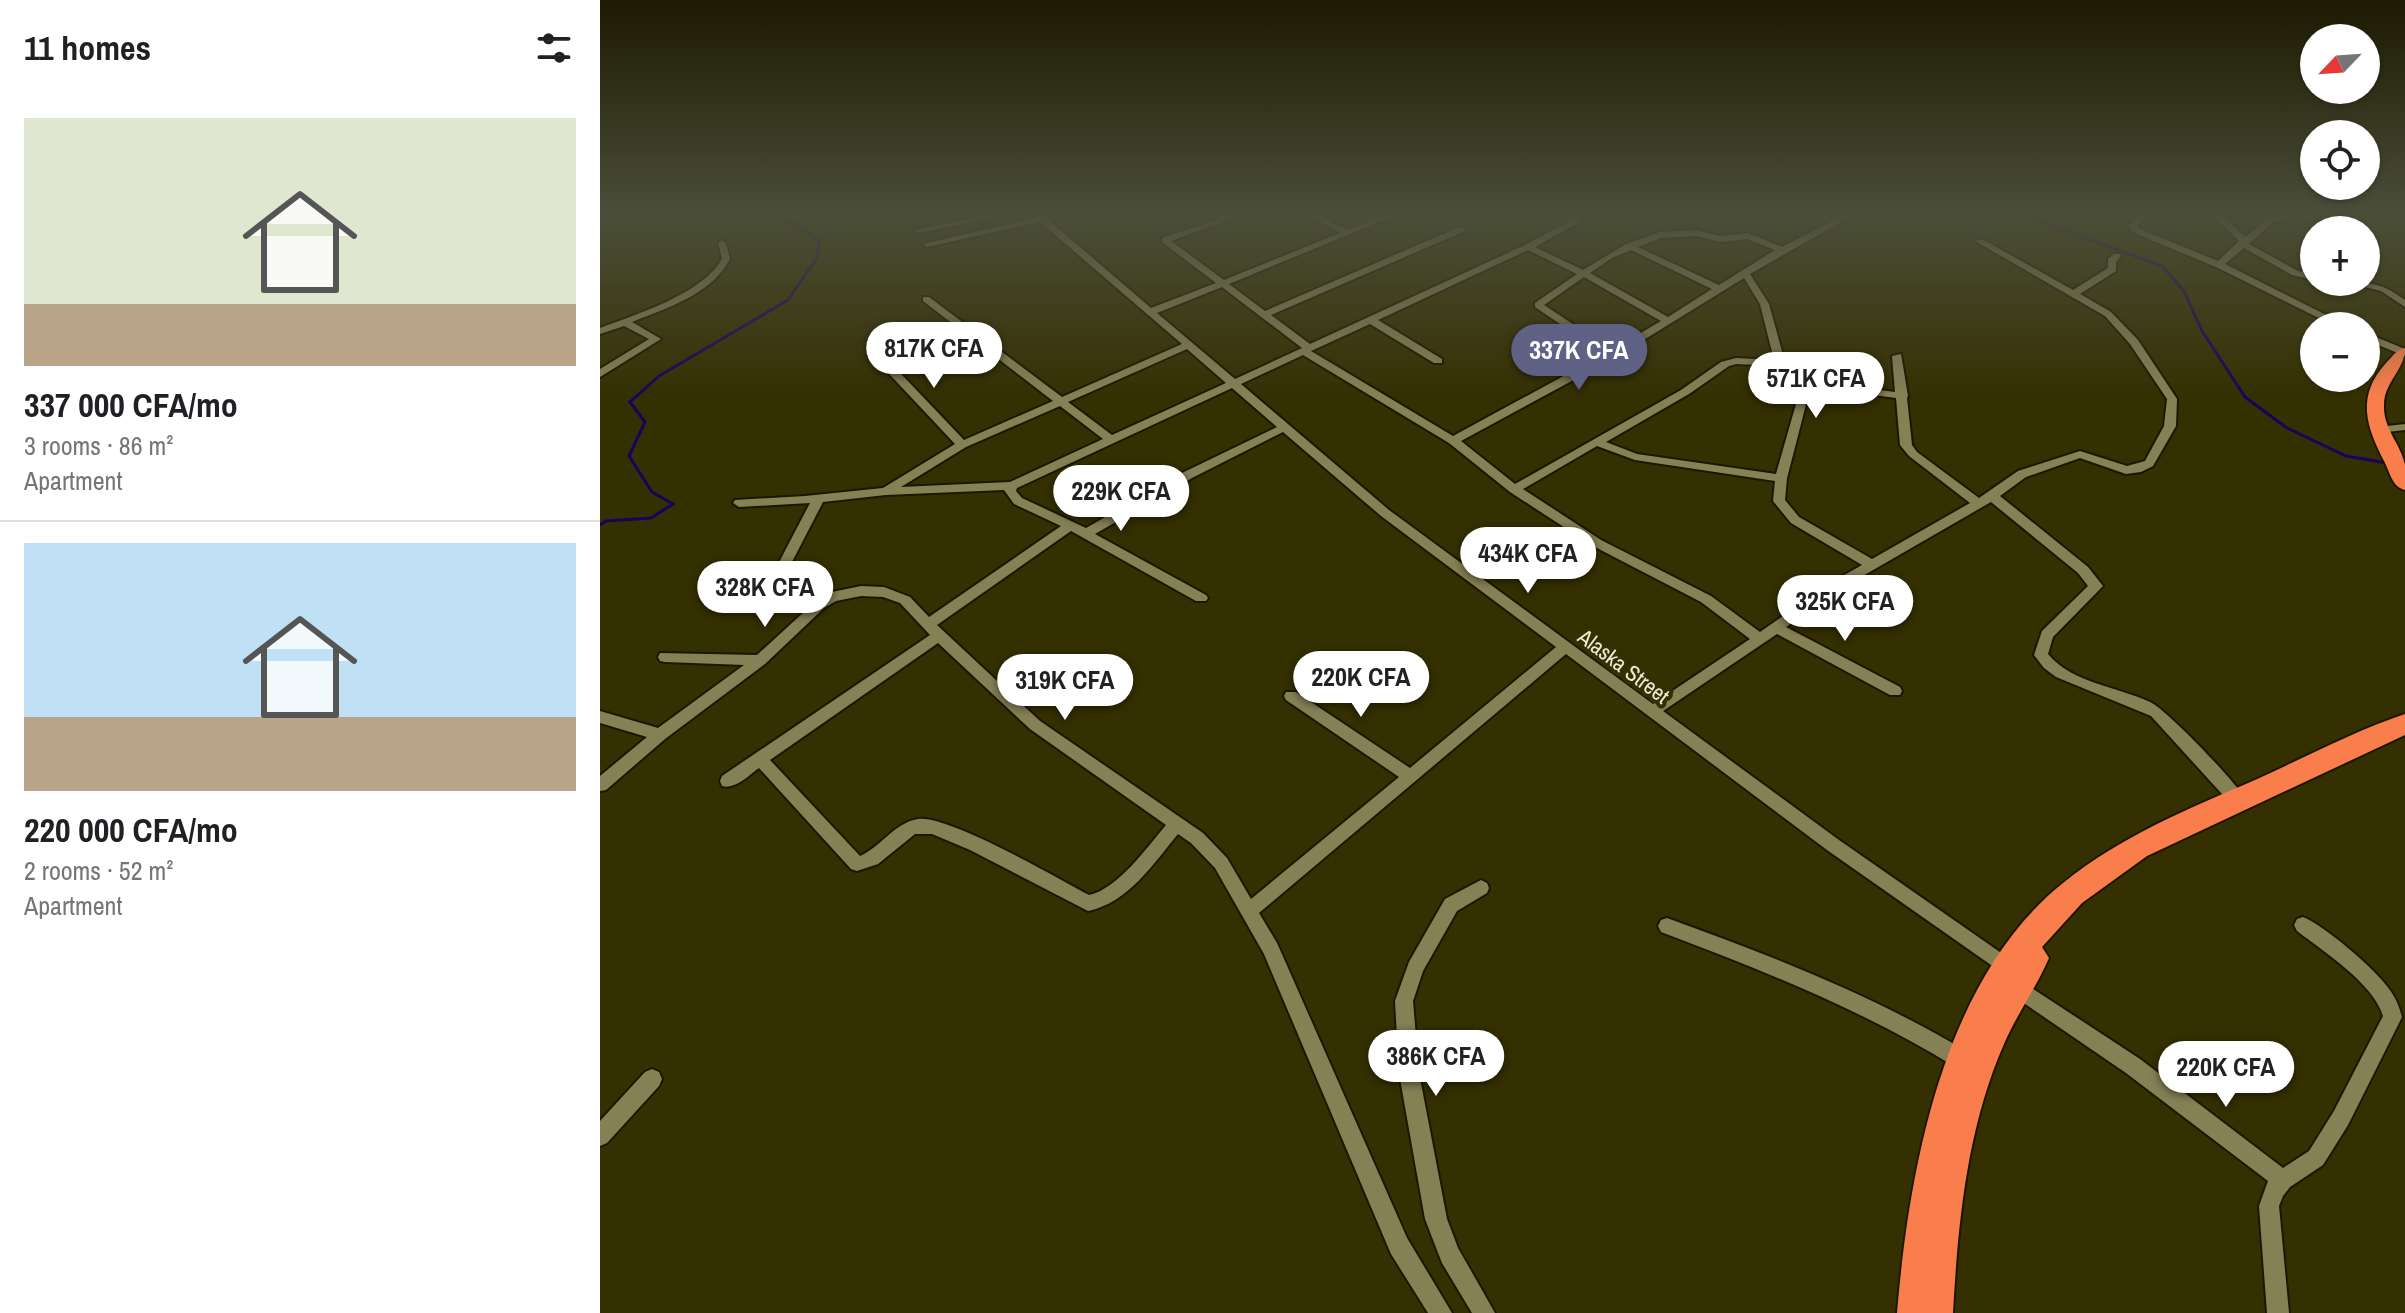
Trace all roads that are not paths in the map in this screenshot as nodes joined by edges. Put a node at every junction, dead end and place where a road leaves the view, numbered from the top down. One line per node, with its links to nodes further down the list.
1 (718, 274): 24 (street)
2 (1107, 274): 19 (street, Alaska Street)
3 (1210, 274): 13 (street)
4 (1247, 274): 13 (street)
5 (1357, 274): 21 (street)
6 (1469, 274): 22 (street)
7 (1585, 274): 23 (street); 30 (street)
8 (1688, 274): 15 (street)
9 (1745, 274): 15 (street); 34 (street)
10 (2038, 274): 16 (street)
11 (2105, 274): 16 (street)
12 (2238, 274): 20 (street)
13 (1223, 284): 19 (street); 21 (street)
14 (2380, 288): 18 (street)
15 (1719, 289): 23 (street)
16 (2073, 294): 52 (street)
17 (926, 299): 39 (street)
18 (2405, 304)
19 (1151, 312): 27 (street, Alaska Street)
20 (2315, 312)
21 (1263, 315): 28 (street)
22 (1370, 320): 28 (street); 33 (street)
23 (1668, 321): 30 (street)
24 (624, 322): 25 (street); 35 (street)
25 (600, 331)
26 (2380, 342): 29 (street)
27 (1189, 345): 36 (street, Alaska Street); 39 (street)
28 (1306, 350): 36 (street); 44 (street)
29 (2405, 353): 42 (highway)
30 (1612, 355): 44 (street)
31 (1897, 356): 38 (street)
32 (881, 359): 46 (street)
33 (1438, 361)
34 (1779, 363): 37 (street); 45 (street)
35 (600, 374)
36 (1234, 383): 40 (street, Alaska Street); 43 (street)
37 (1799, 387): 38 (street); 47 (street)
38 (1903, 396): 55 (street)
39 (1058, 401): 43 (street); 46 (street)
40 (1285, 427): 57 (street); 64 (street, Alaska Street)
41 (2405, 427): 42 (street)
42 (2378, 430): 48 (highway)
43 (1111, 440): 49 (street)
44 (1453, 441): 50 (street)
45 (1596, 442): 47 (street); 50 (street)
46 (962, 445): 51 (street)
47 (1781, 478): 58 (street)
48 (2403, 479)
49 (1012, 486): 51 (street); 56 (street)
50 (1514, 489): 63 (street)
51 (886, 491): 53 (street)
52 (1992, 496): 55 (street); 79 (street)
53 (818, 499): 54 (street); 59 (street)
54 (739, 503)
55 (1978, 503): 58 (street)
56 (1070, 525): 57 (street); 62 (street)
57 (1085, 534): 60 (street)
58 (1872, 565): 61 (street)
59 (832, 597): 62 (street); 66 (street)
60 (1201, 598)
61 (1776, 628): 63 (street); 67 (street)
62 (934, 630): 74 (street); 80 (street)
63 (1760, 639): 69 (street)
64 (1566, 646): 69 (street, Alaska Street); 76 (street)
65 (665, 657): 66 (street)
66 (760, 660): 72 (street)
67 (1895, 691)
68 (1291, 696): 76 (street)
69 (1651, 712): 85 (street, Alaska Street)
70 (600, 717): 72 (street)
71 (2405, 724): 75 (highway)
72 (660, 735): 78 (street)
73 (2405, 737): 75 (highway)
74 (760, 759): 77 (street); 80 (street)
75 (2324, 768): 79 (highway); 85 (highway)
76 (1410, 776): 82 (street)
77 (728, 781)
78 (600, 785)
79 (2238, 800): 85 (highway)
80 (1177, 824): 82 (street)
81 (1481, 888): 91 (street)
82 (1250, 910): 90 (street)
83 (2303, 925): 89 (street)
84 (1667, 926): 86 (street)
85 (2011, 978): 86 (highway); 89 (street, Alaska Street)
86 (1971, 1065): 92 (highway); 93 (highway)
87 (652, 1079): 88 (street)
88 (600, 1136)
89 (2283, 1180): 94 (street)
90 (1441, 1313)
91 (1484, 1313)
92 (1916, 1313)
93 (1934, 1313)
94 (2278, 1313)

